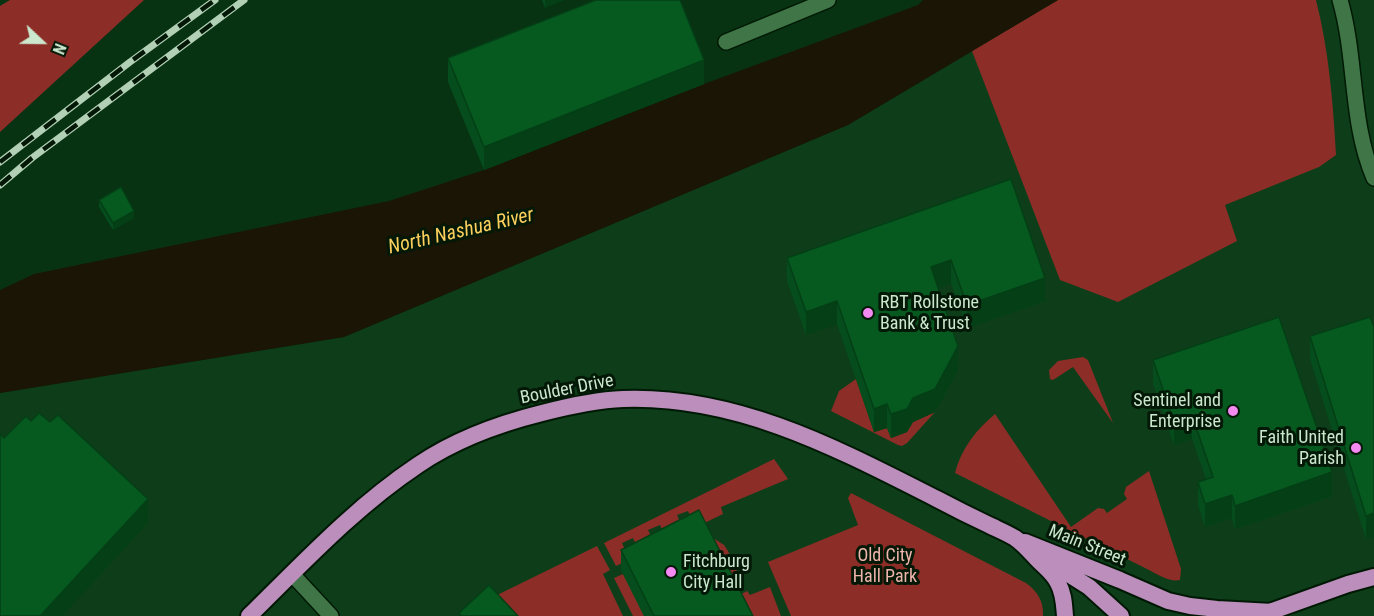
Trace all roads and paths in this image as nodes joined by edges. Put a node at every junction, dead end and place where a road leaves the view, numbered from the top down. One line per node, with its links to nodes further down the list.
1 (828, 0): 3 (main road)
2 (1340, 0): 4 (main road)
3 (726, 42)
4 (1374, 178)
5 (1015, 538): 6 (highway, Boulder Drive); 8 (highway, Main Street); 11 (highway, Boulder Drive); 12 (highway, Main Street)
6 (292, 574): 9 (highway, Boulder Drive); 10 (main road)
7 (1374, 577): 8 (highway, Main Street)
8 (1266, 614)
9 (249, 616)
10 (331, 616)
11 (1065, 616)
12 (1121, 616)

